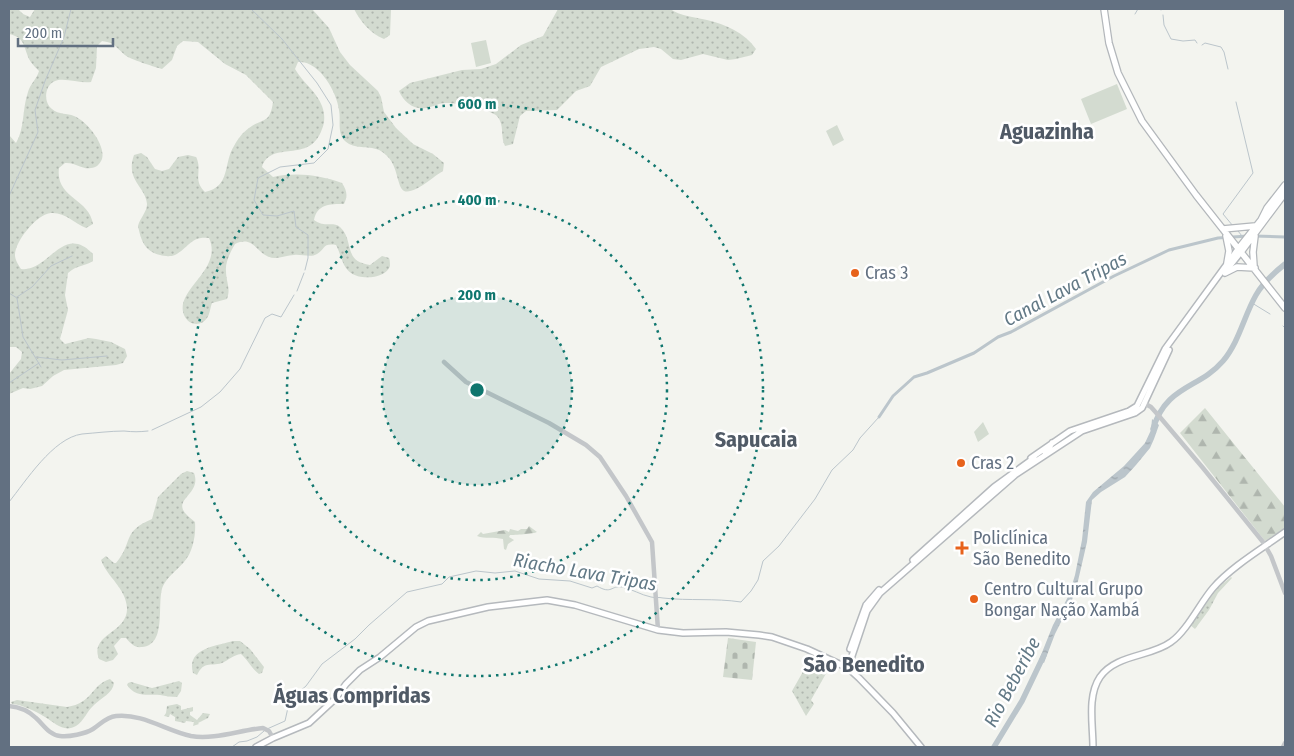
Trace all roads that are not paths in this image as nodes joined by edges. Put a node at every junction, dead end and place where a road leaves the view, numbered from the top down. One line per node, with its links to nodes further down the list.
1 (1104, 9): 5 (main road)
2 (1285, 186): 4 (main road)
3 (1285, 193): 4 (main road)
4 (1279, 197): 6 (main road); 6 (main road)
5 (1224, 231): 6 (main road); 7 (main road)
6 (1253, 235): 8 (main road); 10 (main road)
7 (1229, 238): 8 (main road); 9 (main road)
8 (1240, 250): 9 (main road); 10 (main road); 11 (main road)
9 (1227, 264): 14 (main road)
10 (1255, 268): 11 (main road); 12 (main road)
11 (1225, 273): 14 (main road)
12 (1285, 308)
13 (444, 362): 18 (street)
14 (1142, 403): 16 (street); 19 (main road); 19 (main road)
15 (1285, 532): 16 (main road)
16 (1266, 546): 17 (street); 25 (main road)
17 (1285, 593)
18 (658, 630): 19 (main road); 21 (main road)
19 (847, 668): 24 (main road)
20 (9, 706): 21 (street)
21 (273, 738): 23 (main road)
22 (1285, 743): 26 (street)
23 (256, 747)
24 (922, 747)
25 (1093, 747)
26 (1283, 747)

